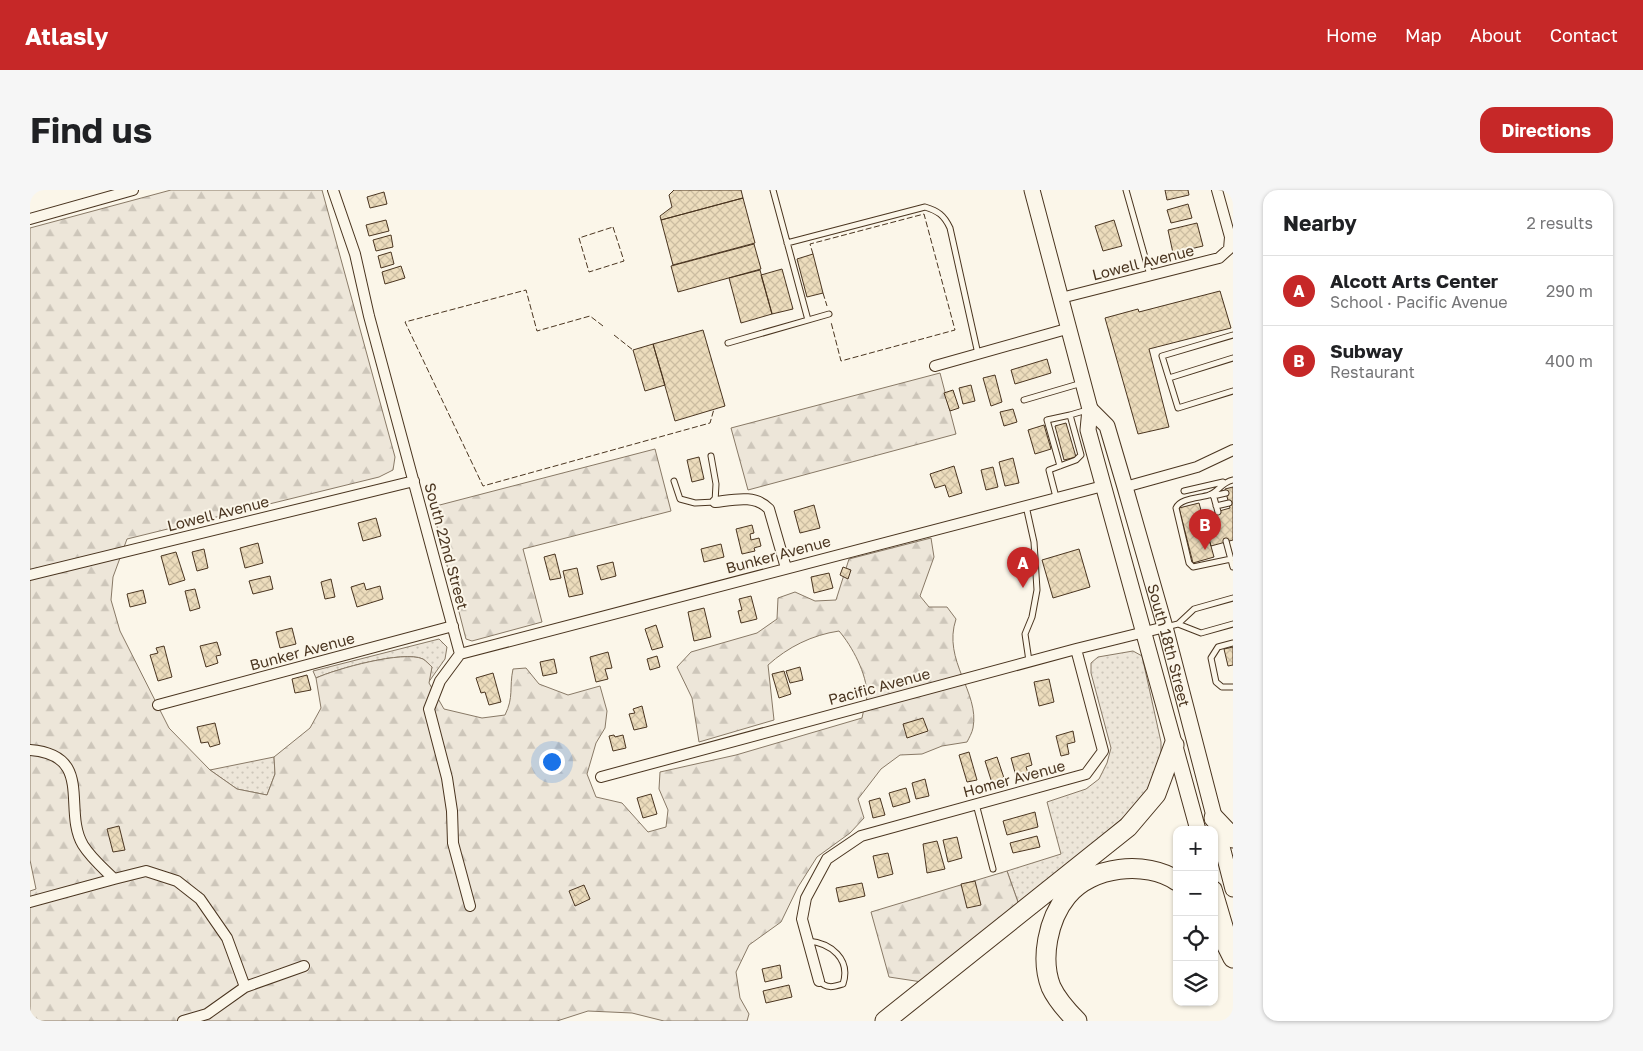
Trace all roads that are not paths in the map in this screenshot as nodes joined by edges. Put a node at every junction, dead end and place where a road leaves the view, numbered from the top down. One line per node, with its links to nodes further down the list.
1 (133, 190): 7 (street)
2 (333, 190): 31 (street, South 22nd Street)
3 (773, 190): 8 (lane)
4 (1032, 190): 11 (main road, South 18th Street)
5 (1126, 190): 10 (lane)
6 (1216, 190): 9 (street)
7 (30, 219)
8 (787, 243): 13 (lane); 17 (lane)
9 (1231, 250): 10 (street, Lowell Avenue)
10 (1150, 275): 11 (street, Lowell Avenue)
11 (1062, 298): 14 (main road, South 18th Street)
12 (829, 314): 13 (lane)
13 (808, 320): 16 (lane)
14 (1070, 328): 17 (street); 21 (main road, South 18th Street)
15 (1233, 335): 20 (lane)
16 (728, 343)
17 (978, 354): 19 (street)
18 (1233, 358): 20 (lane)
19 (935, 366)
20 (1169, 378): 22 (lane)
21 (1083, 382): 23 (lane); 24 (main road, South 18th Street)
22 (1233, 391)
23 (1024, 400)
24 (1090, 409): 25 (lane); 26 (main road, South 18th Street); 35 (main road, South 18th Street)
25 (1070, 415): 26 (lane); 29 (lane)
26 (1080, 446): 29 (lane); 34 (main road, South 18th Street)
27 (1233, 450): 35 (street)
28 (711, 456): 40 (lane)
29 (1060, 466): 39 (lane)
30 (1233, 480): 33 (lane)
31 (414, 481): 47 (street, Lowell Avenue); 51 (street, South 22nd Street)
32 (674, 481): 40 (lane)
33 (1222, 482): 36 (lane); 38 (lane)
34 (1103, 486): 39 (street, Bunker Avenue); 52 (main road, South 18th Street)
35 (1125, 487): 50 (main road, South 18th Street)
36 (1184, 491)
37 (1226, 493): 38 (lane)
38 (1213, 495): 41 (lane); 44 (lane)
39 (1056, 497): 42 (street, Bunker Avenue)
40 (714, 502): 46 (street)
41 (1229, 503)
42 (1026, 505): 46 (street, Bunker Avenue); 56 (lane)
43 (1229, 544): 44 (lane)
44 (1231, 557): 45 (lane)
45 (1233, 567)
46 (786, 568): 55 (street, Bunker Avenue)
47 (30, 575)
48 (1233, 598): 50 (lane)
49 (1233, 624): 50 (lane)
50 (1172, 625): 52 (street, Pacific Avenue); 63 (main road, South 18th Street)
51 (453, 626): 55 (street, South 22nd Street); 58 (street, Bunker Avenue)
52 (1144, 633): 54 (street, Pacific Avenue); 59 (main road, South 18th Street)
53 (1233, 643): 57 (lane)
54 (1076, 649): 56 (street, Pacific Avenue); 62 (street, Homer Avenue)
55 (460, 654): 72 (street)
56 (1029, 662): 61 (street, Pacific Avenue)
57 (1233, 687)
58 (158, 705)
59 (1174, 744): 64 (main road, South 18th Street); 80 (highway)
60 (30, 750): 68 (street)
61 (601, 777)
62 (976, 804): 66 (lane); 74 (street, Homer Avenue)
63 (1214, 818): 65 (highway); 69 (main road, South 18th Street)
64 (1197, 826)
65 (1233, 838)
66 (993, 868)
67 (1173, 879): 81 (highway)
68 (114, 880): 70 (street); 78 (street)
69 (1233, 889)
70 (30, 902)
71 (1218, 903): 75 (main road)
72 (470, 906)
73 (1218, 928): 75 (highway)
74 (808, 941): 77 (street); 77 (lane)
75 (1233, 957)
76 (304, 966): 78 (street)
77 (819, 981)
78 (244, 987): 79 (street)
79 (183, 1021)
80 (886, 1021)
81 (1077, 1021)

